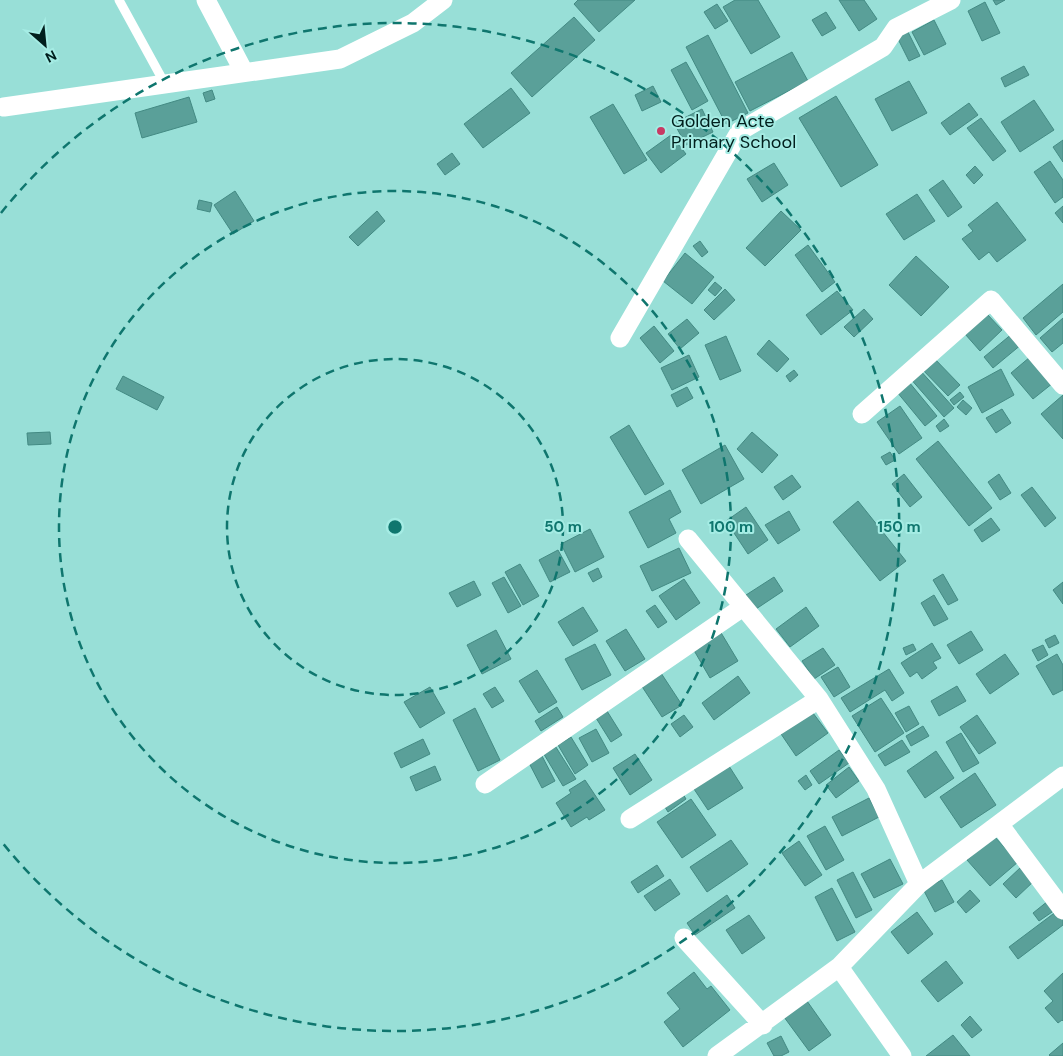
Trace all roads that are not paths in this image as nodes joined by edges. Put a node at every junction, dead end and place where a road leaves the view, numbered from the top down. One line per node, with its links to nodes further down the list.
1 (119, 0): 6 (lane)
2 (206, 0): 5 (street)
3 (444, 0): 5 (street)
4 (951, 0): 8 (street)
5 (244, 72): 6 (street)
6 (165, 84): 7 (street)
7 (4, 107)
8 (620, 338)
9 (1063, 385): 10 (street)
10 (862, 414)
11 (688, 539): 12 (street)
12 (744, 607): 13 (street); 15 (street)
13 (819, 699): 16 (street); 18 (street)
14 (1063, 776): 17 (street)
15 (485, 784)
16 (630, 819)
17 (999, 824): 18 (street); 19 (street)
18 (918, 884): 21 (street)
19 (1063, 910)
20 (684, 938): 22 (street)
21 (840, 967): 22 (street); 24 (street)
22 (762, 1025): 23 (street)
23 (717, 1056)
24 (902, 1056)

